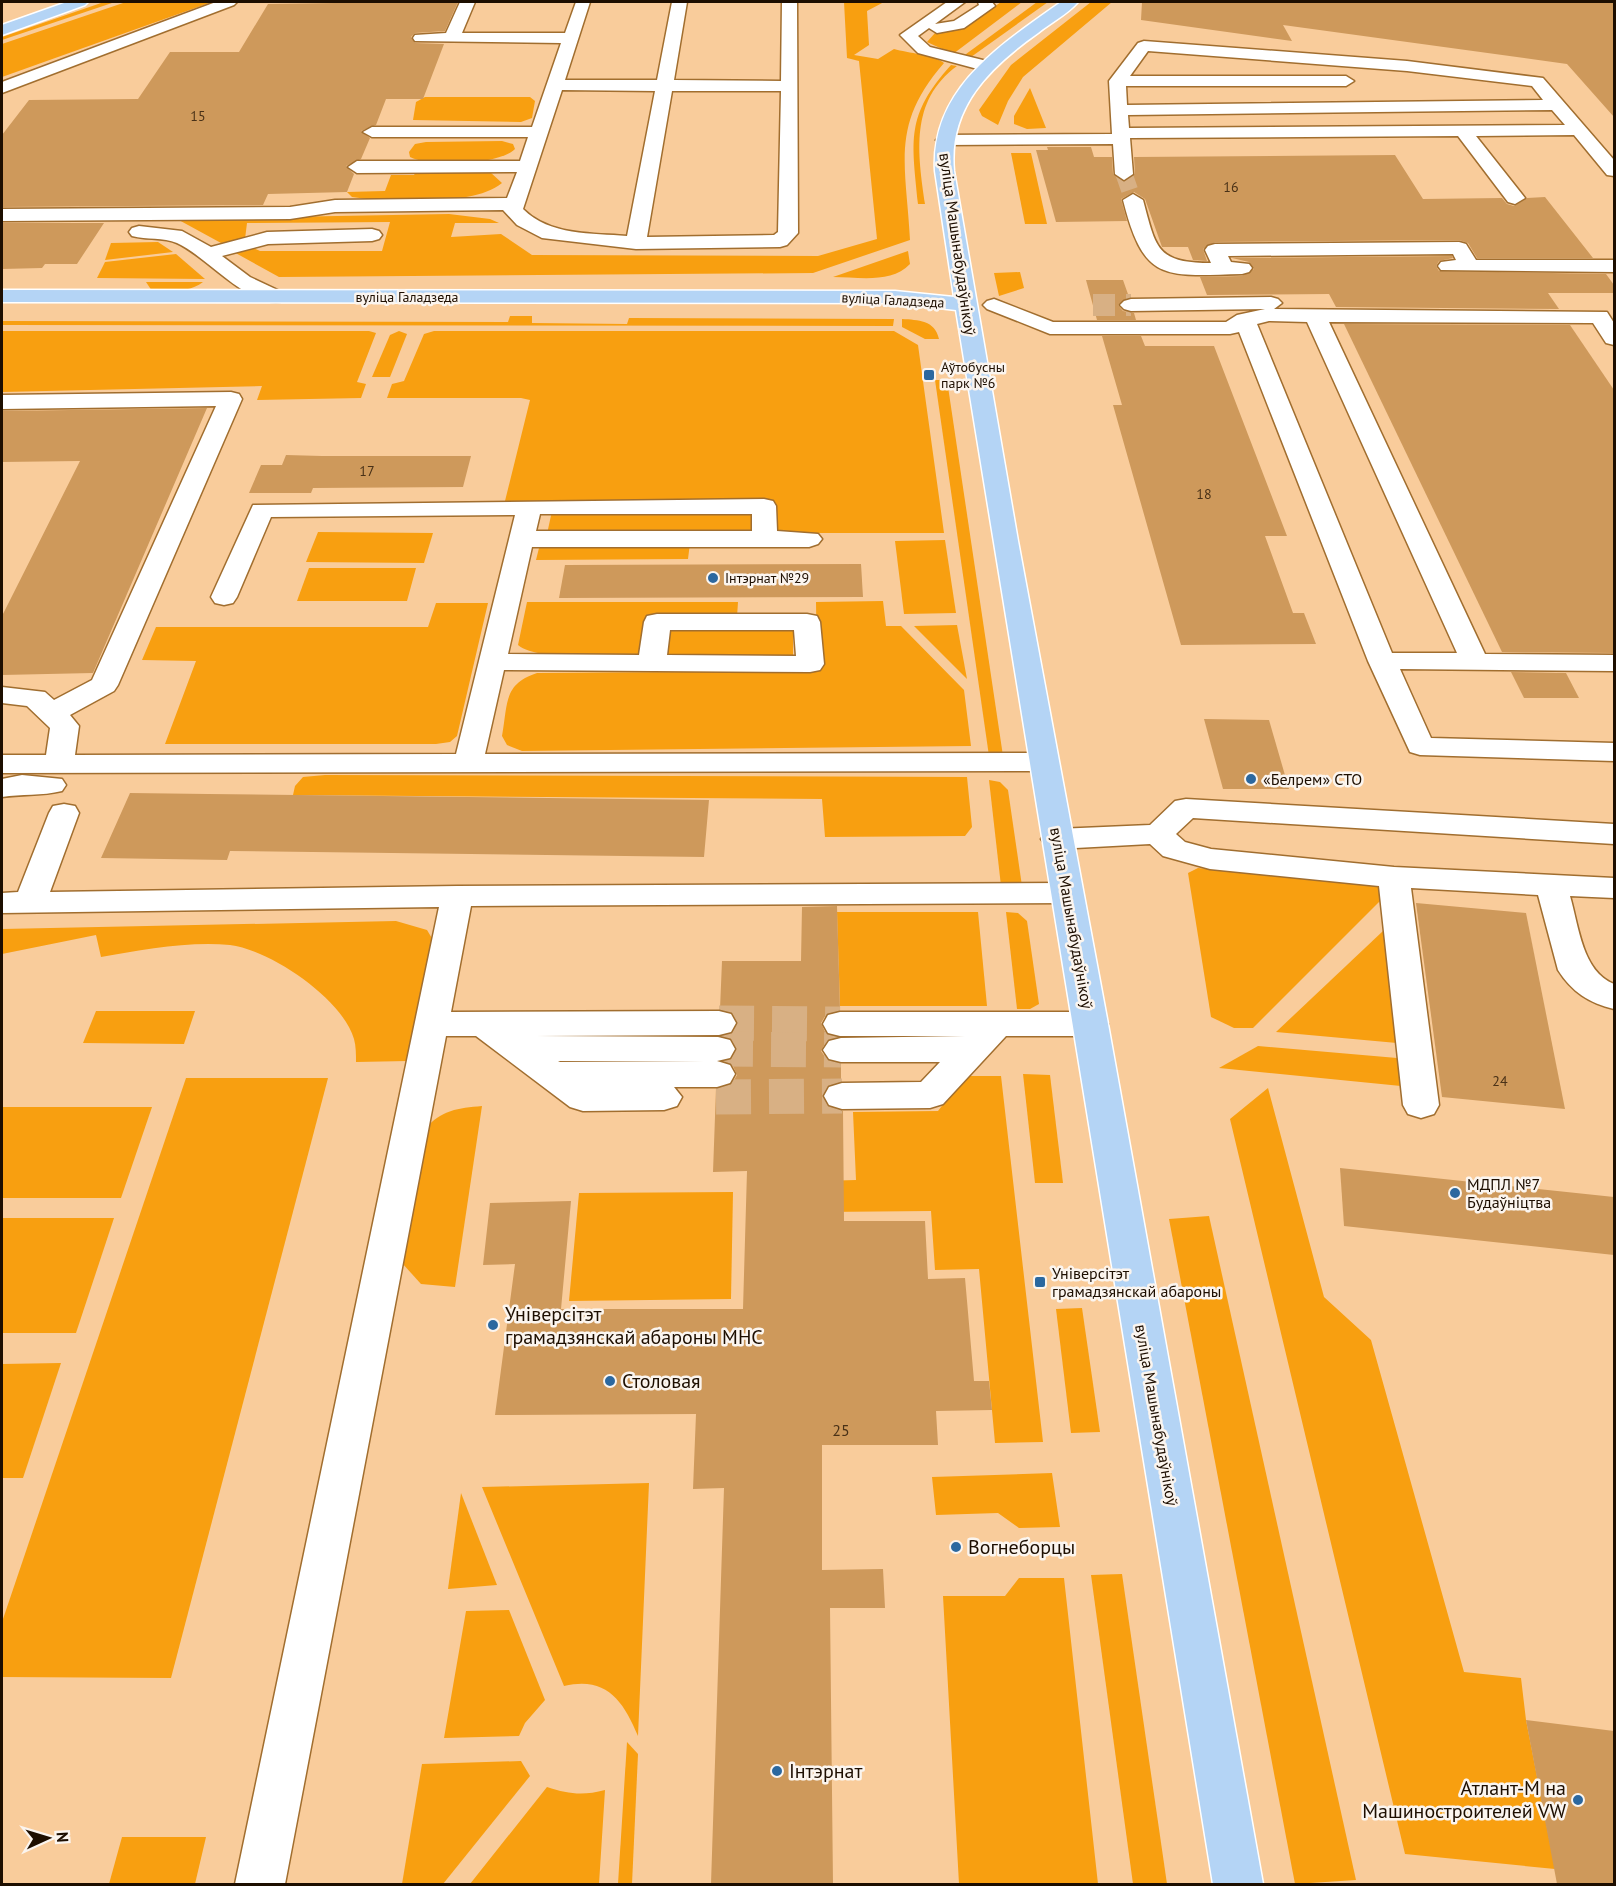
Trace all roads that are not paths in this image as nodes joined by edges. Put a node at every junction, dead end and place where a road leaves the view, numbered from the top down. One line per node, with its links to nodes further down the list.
1 (80, 2): 13 (main road)
2 (229, 2): 30 (lane)
3 (466, 2): 17 (lane)
4 (583, 2): 18 (lane)
5 (680, 2): 28 (lane)
6 (790, 2): 29 (lane)
7 (942, 2): 14 (lane)
8 (957, 2): 14 (lane)
9 (974, 2): 12 (lane)
10 (985, 2): 12 (lane)
11 (1070, 2): 22 (main road, вуліца Машынабудаўнікоў)
12 (934, 28): 14 (lane)
13 (2, 30)
14 (907, 30): 22 (lane)
15 (1161, 33): 20 (lane)
16 (421, 38): 17 (lane)
17 (452, 38): 18 (lane)
18 (571, 38): 27 (lane)
19 (1269, 39): 21 (lane)
20 (1144, 46): 21 (lane); 23 (lane)
21 (1361, 63): 26 (lane)
22 (985, 66): 38 (main road, вуліца Машынабудаўнікоў)
23 (1117, 81): 24 (lane); 32 (lane)
24 (1357, 81)
25 (1381, 81): 26 (lane)
26 (1537, 82): 31 (lane)
27 (555, 85): 28 (lane); 36 (lane)
28 (665, 86): 29 (lane); 49 (lane)
29 (789, 86): 49 (lane)
30 (2, 88)
31 (1559, 105): 32 (lane); 33 (lane)
32 (1118, 110): 37 (lane)
33 (1581, 130): 34 (lane); 41 (lane)
34 (1463, 131): 37 (lane); 43 (lane)
35 (372, 132): 36 (lane)
36 (540, 132): 39 (lane)
37 (1121, 136): 38 (lane); 42 (lane)
38 (945, 140): 59 (main road, вуліца Машынабудаўнікоў)
39 (528, 166): 40 (lane); 45 (lane)
40 (357, 167)
41 (1614, 171)
42 (1124, 174)
43 (1515, 198)
44 (1133, 200): 53 (lane)
45 (516, 204): 46 (lane); 49 (lane)
46 (2, 215)
47 (2, 233): 51 (lane)
48 (372, 236): 51 (lane)
49 (636, 243)
50 (1552, 245): 54 (lane)
51 (207, 254): 57 (lane)
52 (1434, 266): 53 (lane)
53 (1470, 266): 54 (lane)
54 (1568, 266): 55 (lane)
55 (1614, 266)
56 (2, 296): 57 (main road, вуліца Галадзеда)
57 (277, 297): 59 (main road, вуліца Галадзеда)
58 (1614, 299): 64 (lane)
59 (965, 305): 62 (main road, вуліца Галадзеда); 63 (lane); 81 (main road, вуліца Машынабудаўнікоў)
60 (1045, 305): 63 (lane)
61 (1131, 305): 64 (lane)
62 (2, 307)
63 (1003, 308): 64 (lane)
64 (1251, 312): 65 (lane); 73 (lane)
65 (1314, 315): 66 (lane); 75 (lane)
66 (1614, 338)
67 (2, 402): 79 (lane)
68 (529, 507): 69 (lane); 70 (lane); 72 (lane)
69 (521, 539): 70 (lane); 74 (lane)
70 (765, 539): 71 (lane)
71 (809, 539)
72 (224, 597)
73 (1382, 661): 75 (lane); 80 (lane)
74 (493, 662): 76 (lane); 85 (lane)
75 (1476, 662): 77 (lane)
76 (652, 663): 76 (lane)
77 (1614, 663)
78 (2, 695): 79 (lane)
79 (51, 714): 82 (lane)
80 (1614, 752)
81 (1043, 762): 85 (lane); 90 (main road, вуліца Машынабудаўнікоў)
82 (59, 763): 83 (lane); 84 (lane)
83 (185, 763): 85 (lane); 86 (lane)
84 (2, 764)
85 (468, 765)
86 (2, 788)
87 (64, 813): 96 (lane)
88 (1158, 834): 89 (lane); 90 (lane); 91 (lane)
89 (1614, 834)
90 (1058, 839): 94 (main road, вуліца Машынабудаўнікоў)
91 (1394, 877): 92 (lane); 104 (lane)
92 (1551, 884): 93 (lane); 97 (lane)
93 (1614, 888)
94 (1067, 892): 95 (lane); 100 (main road, вуліца Машынабудаўнікоў)
95 (457, 896): 96 (lane); 99 (lane)
96 (16, 903)
97 (1614, 997)
98 (480, 1022): 99 (lane); 101 (lane); 103 (lane)
99 (431, 1024): 105 (lane)
100 (1091, 1024): 102 (lane); 106 (main road, вуліца Машынабудаўнікоў)
101 (518, 1048): 103 (lane); 103 (lane)
102 (974, 1049): 102 (lane)
103 (718, 1061)
104 (1421, 1105)
105 (260, 1884)
106 (1238, 1884)

